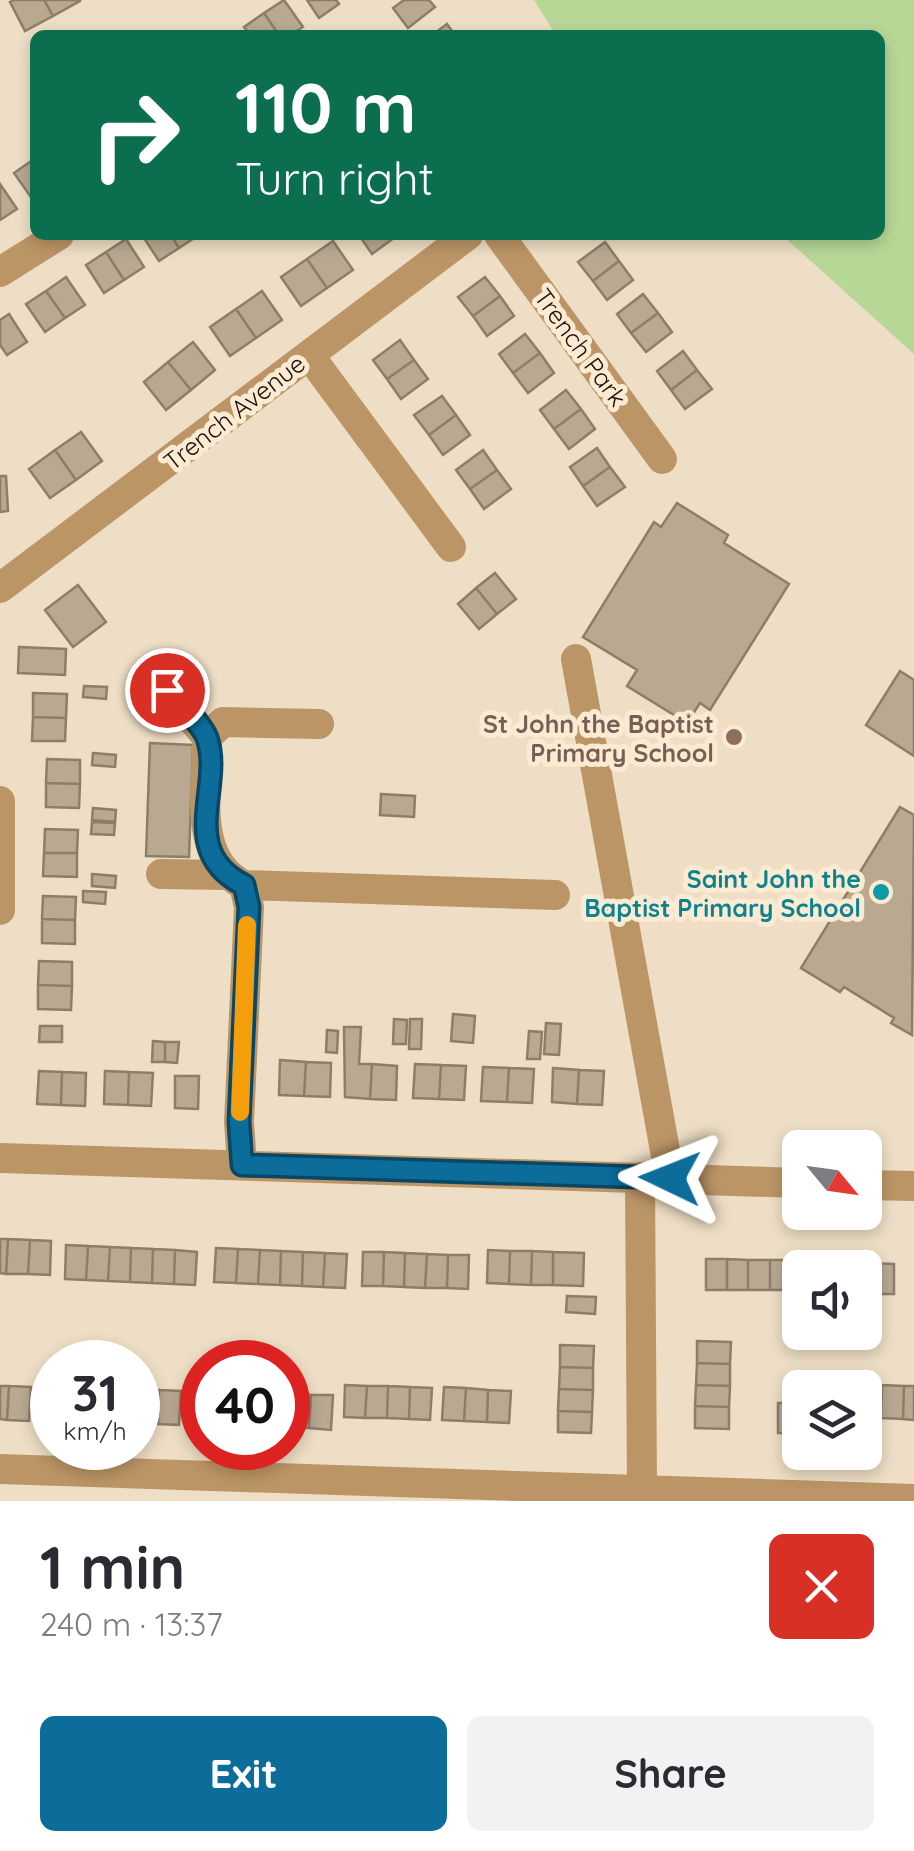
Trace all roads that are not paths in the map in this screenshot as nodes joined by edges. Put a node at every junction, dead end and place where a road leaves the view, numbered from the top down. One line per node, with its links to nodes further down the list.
1 (51, 240): 4 (street)
2 (461, 240): 5 (street, Trench Avenue)
3 (503, 240): 6 (street, Trench Park)
4 (0, 272)
5 (309, 355): 7 (street); 8 (street, Trench Avenue)
6 (662, 459)
7 (451, 546)
8 (0, 588)
9 (576, 658): 20 (street)
10 (167, 690): 12 (street)
11 (319, 724): 12 (street)
12 (206, 738): 15 (street)
13 (0, 801): 17 (street)
14 (161, 874): 15 (street)
15 (234, 880): 16 (street); 19 (street)
16 (555, 896)
17 (0, 910)
18 (0, 1158): 19 (street)
19 (242, 1165): 20 (street)
20 (655, 1178): 21 (street); 25 (street)
21 (782, 1182)
22 (882, 1185): 23 (street)
23 (914, 1186)
24 (0, 1469): 25 (street)
25 (642, 1491): 26 (street)
26 (914, 1499)

